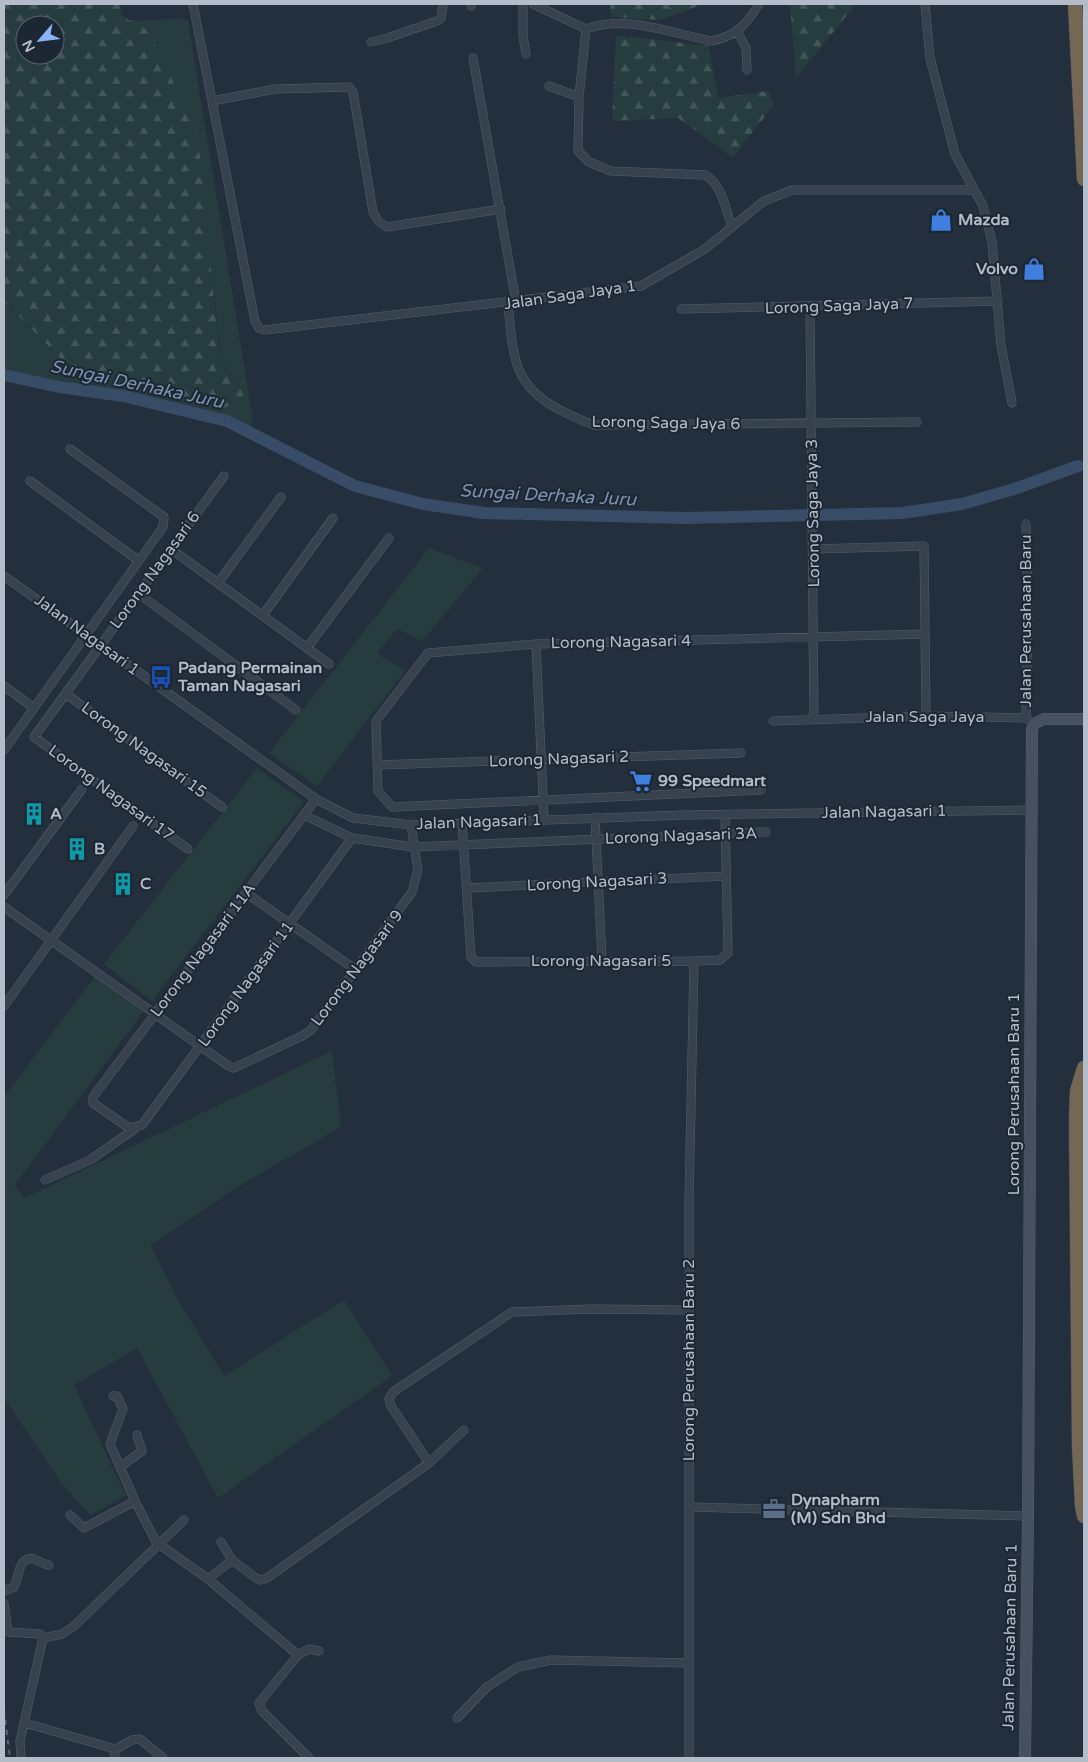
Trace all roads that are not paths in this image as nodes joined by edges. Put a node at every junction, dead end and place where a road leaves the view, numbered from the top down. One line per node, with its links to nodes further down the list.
1 (193, 4): 16 (street)
2 (443, 4): 10 (street)
3 (523, 4): 11 (street)
4 (533, 4): 8 (street)
5 (759, 4): 9 (street)
6 (925, 4): 18 (street)
7 (1075, 4): 17 (highway)
8 (586, 29): 9 (street); 15 (street)
9 (737, 31): 13 (street)
10 (371, 42)
11 (526, 54)
12 (473, 58): 19 (street, Lorong Saga Jaya 6)
13 (747, 70)
14 (549, 86): 15 (street)
15 (579, 96): 20 (street)
16 (212, 101): 19 (street); 22 (street, Jalan Saga Jaya 1)
17 (1084, 179)
18 (974, 190): 20 (street, Jalan Saga Jaya 1); 21 (street)
19 (501, 208): 22 (street, Lorong Saga Jaya 6)
20 (732, 227): 22 (street, Jalan Saga Jaya 1)
21 (998, 301): 23 (street, Lorong Saga Jaya 7); 25 (street)
22 (512, 303): 27 (street, Lorong Saga Jaya 6)
23 (810, 308): 24 (street, Lorong Saga Jaya 7); 27 (street, Lorong Saga Jaya 3)
24 (681, 309)
25 (1012, 403)
26 (917, 422): 27 (street, Lorong Saga Jaya 6)
27 (812, 424): 36 (street, Lorong Saga Jaya 3)
28 (70, 449): 37 (street)
29 (224, 476): 35 (street, Lorong Nagasari 6)
30 (30, 481): 37 (street)
31 (281, 497): 39 (street)
32 (333, 518): 41 (street)
33 (1026, 524): 57 (street, Jalan Perusahaan Baru)
34 (389, 538): 47 (street)
35 (171, 549): 39 (street); 40 (street, Lorong Nagasari 6)
36 (813, 549): 43 (street); 44 (street, Lorong Saga Jaya 3)
37 (138, 561): 42 (street)
38 (4, 576): 42 (street, Jalan Nagasari 1)
39 (218, 583): 41 (street)
40 (139, 594): 46 (street, Lorong Nagasari 6); 52 (street)
41 (263, 615): 47 (street)
42 (86, 634): 46 (street, Jalan Nagasari 1); 51 (street)
43 (925, 634): 44 (street, Lorong Nagasari 4); 53 (street)
44 (814, 637): 45 (street, Lorong Nagasari 4); 54 (street, Lorong Saga Jaya 3)
45 (536, 644): 61 (street); 62 (street, Lorong Nagasari 4)
46 (101, 645): 50 (street, Lorong Nagasari 6); 65 (street, Jalan Nagasari 1)
47 (307, 648): 48 (street)
48 (330, 664)
49 (4, 686): 51 (street)
50 (66, 694): 58 (street, Lorong Nagasari 6); 67 (street, Lorong Nagasari 15)
51 (34, 708): 59 (street)
52 (296, 710)
53 (926, 716): 54 (street, Jalan Saga Jaya); 57 (street, Jalan Saga Jaya)
54 (814, 718): 56 (street, Jalan Saga Jaya)
55 (1084, 719): 57 (street)
56 (773, 721)
57 (1030, 721): 68 (street, Lorong Perusahaan Baru 1)
58 (34, 737): 82 (street, Lorong Nagasari 17)
59 (4, 750)
60 (741, 753): 61 (street, Lorong Nagasari 2)
61 (542, 760): 62 (street, Lorong Nagasari 2); 66 (street)
62 (377, 765): 66 (street)
63 (82, 789): 87 (street)
64 (761, 790): 66 (street)
65 (316, 799): 70 (street, Lorong Nagasari 11A); 74 (street, Jalan Nagasari 1)
66 (543, 800): 72 (street)
67 (222, 807)
68 (1031, 810): 69 (street, Jalan Nagasari 1); 110 (street, Lorong Perusahaan Baru 1)
69 (725, 814): 71 (street, Jalan Nagasari 1); 77 (street)
70 (304, 815): 78 (street, Jalan Nagasari 1); 86 (street, Lorong Nagasari 11A)
71 (595, 817): 72 (street, Jalan Nagasari 1); 79 (street)
72 (544, 819): 73 (street, Jalan Nagasari 1)
73 (462, 822): 74 (street, Jalan Nagasari 1); 80 (street)
74 (411, 825): 81 (street, Lorong Nagasari 9)
75 (132, 826): 90 (street)
76 (766, 832): 77 (street, Lorong Nagasari 3A)
77 (726, 834): 79 (street, Lorong Nagasari 3A); 83 (street)
78 (352, 838): 81 (street, Jalan Nagasari 1); 89 (street, Lorong Nagasari 11)
79 (596, 839): 80 (street, Jalan Nagasari 1); 84 (street)
80 (465, 845): 81 (street, Jalan Nagasari 1); 85 (street)
81 (413, 847): 93 (street, Lorong Nagasari 9)
82 (188, 849)
83 (726, 876): 84 (street, Lorong Nagasari 3); 92 (street, Lorong Nagasari 5)
84 (598, 882): 85 (street, Lorong Nagasari 3); 91 (street)
85 (467, 888): 91 (street, Lorong Nagasari 5)
86 (246, 893): 89 (street); 95 (street, Lorong Nagasari 11A)
87 (4, 895)
88 (4, 907): 90 (street)
89 (289, 924): 93 (street); 96 (street, Lorong Nagasari 11)
90 (51, 940): 94 (street); 95 (street)
91 (602, 960): 92 (street, Lorong Nagasari 5)
92 (694, 961): 100 (street, Lorong Perusahaan Baru 2)
93 (356, 970): 96 (street, Lorong Nagasari 9)
94 (4, 1004)
95 (156, 1014): 96 (street); 98 (street, Lorong Nagasari 11A)
96 (201, 1046): 98 (street, Lorong Nagasari 11)
97 (1084, 1068): 108 (highway)
98 (137, 1127): 99 (street, Lorong Nagasari 11)
99 (45, 1180)
100 (689, 1310): 104 (street); 107 (street, Lorong Perusahaan Baru 2)
101 (113, 1396): 105 (street)
102 (464, 1430): 104 (street)
103 (137, 1435): 105 (street)
104 (429, 1463): 114 (street)
105 (120, 1467): 106 (street)
106 (135, 1501): 109 (street); 113 (street)
107 (690, 1508): 110 (street); 122 (street, Lorong Perusahaan Baru 2)
108 (1083, 1511)
109 (70, 1515)
110 (1028, 1516): 130 (street, Jalan Perusahaan Baru 1)
111 (184, 1520): 113 (street)
112 (221, 1542): 114 (street)
113 (158, 1544): 116 (street); 119 (street)
114 (232, 1560): 116 (street)
115 (49, 1565): 117 (street)
116 (208, 1579): 121 (street)
117 (4, 1591)
118 (4, 1603): 119 (street)
119 (43, 1638): 124 (street)
120 (319, 1651): 121 (street)
121 (298, 1656): 128 (street)
122 (688, 1663): 123 (street); 129 (street, Lorong Perusahaan Baru 2)
123 (457, 1718)
124 (25, 1723): 125 (street); 126 (street)
125 (114, 1754): 127 (street)
126 (21, 1758)
127 (163, 1758)
128 (309, 1758)
129 (689, 1758)
130 (1025, 1758)

